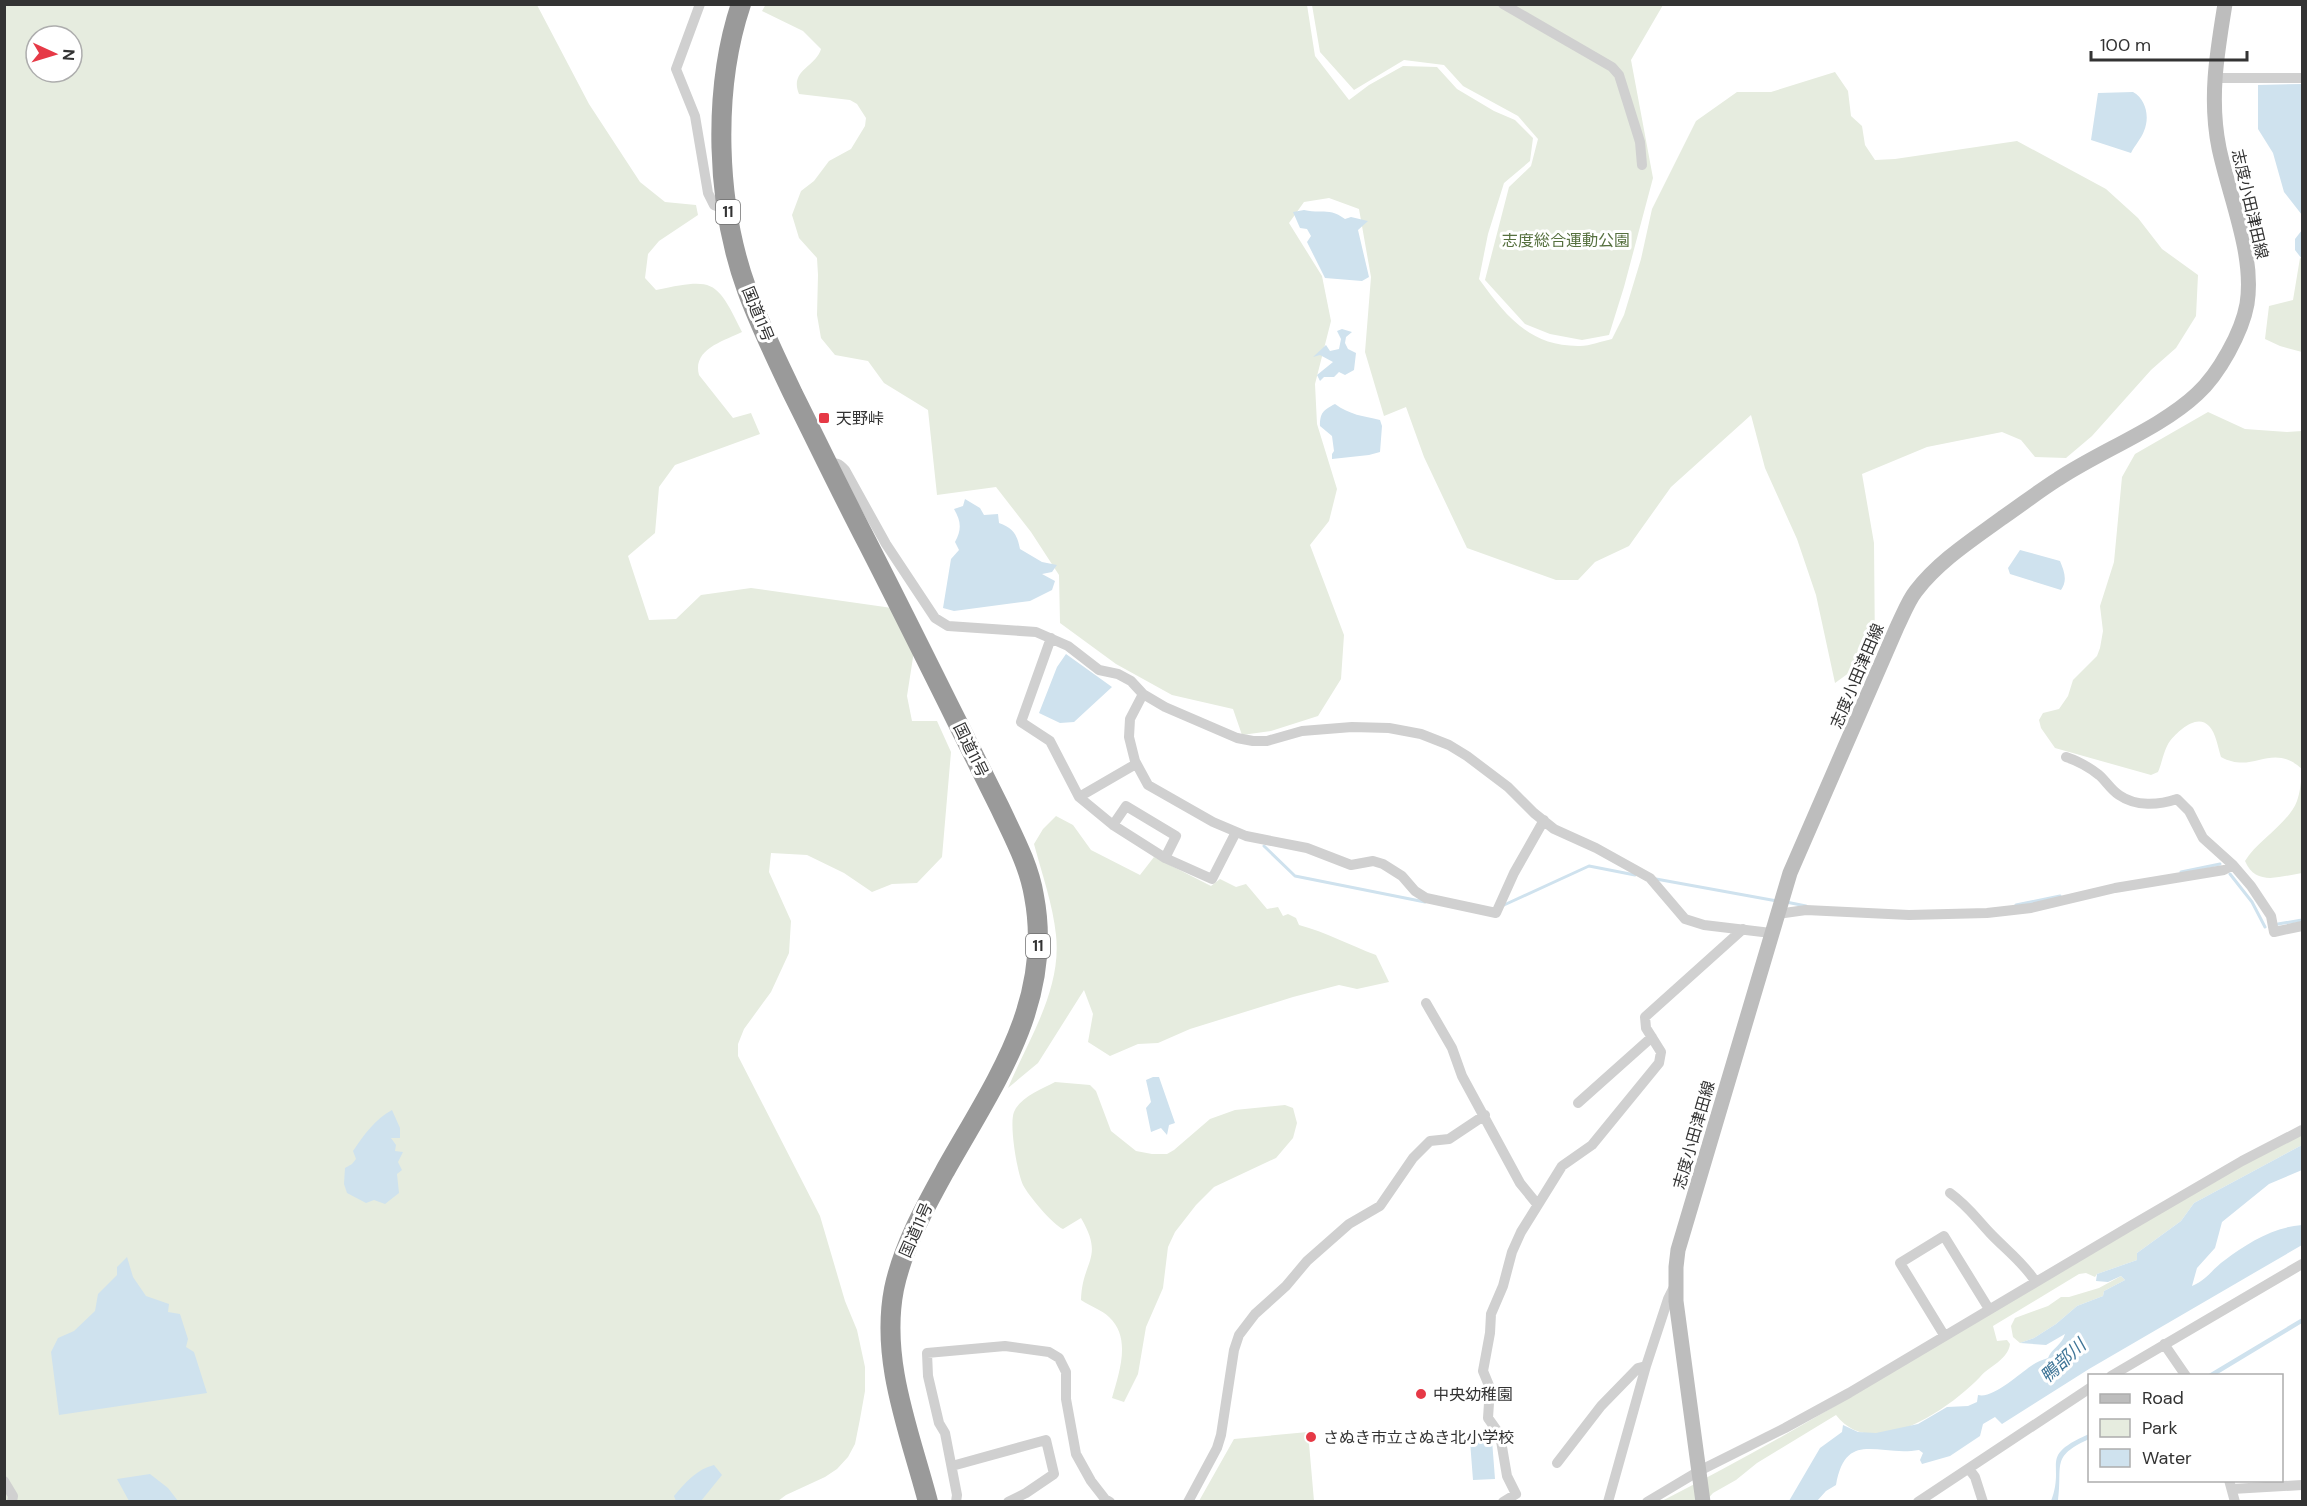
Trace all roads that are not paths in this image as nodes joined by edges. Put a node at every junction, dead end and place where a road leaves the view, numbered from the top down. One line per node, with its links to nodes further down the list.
1 (700, 4): 8 (street)
2 (741, 4): 8 (highway, 国道11号 / 11)
3 (1503, 4): 7 (street)
4 (2225, 4): 5 (main road, 志度小田津田線)
5 (2213, 78): 6 (street); 20 (main road, 志度小田津田線)
6 (2302, 78)
7 (1642, 165)
8 (727, 210): 9 (highway, 国道11号 / 11)
9 (827, 464): 10 (street); 49 (highway, 国道11号 / 11)
10 (1051, 638): 11 (street); 14 (street)
11 (1143, 694): 13 (street); 15 (street)
12 (2066, 757): 19 (street)
13 (1136, 764): 14 (street); 17 (street)
14 (1079, 797): 16 (street)
15 (1544, 820): 17 (street); 22 (street)
16 (1113, 825): 18 (street); 18 (street)
17 (1236, 832): 18 (street)
18 (1165, 858)
19 (2233, 865): 20 (street); 21 (street)
20 (1777, 914): 23 (main road, 志度小田津田線)
21 (2302, 926)
22 (1743, 929): 23 (street); 25 (street)
23 (1771, 933): 33 (main road, 志度小田津田線)
24 (1426, 1003): 27 (street)
25 (1652, 1037): 26 (street); 30 (street)
26 (1578, 1103)
27 (1485, 1115): 30 (street); 53 (street)
28 (2302, 1130): 32 (street)
29 (1950, 1193): 32 (street)
30 (1537, 1204): 54 (street)
31 (2302, 1264): 36 (street)
32 (2035, 1281): 34 (street)
33 (1676, 1284): 37 (street); 44 (main road, 志度小田津田線)
34 (1989, 1309): 35 (street); 35 (street)
35 (1944, 1335): 44 (street)
36 (2164, 1344): 38 (street); 39 (street)
37 (1646, 1366): 41 (street); 55 (street)
38 (2113, 1374)
39 (2185, 1374)
40 (2088, 1389): 43 (street)
41 (1557, 1463)
42 (952, 1466): 50 (street); 51 (street); 52 (street)
43 (1969, 1469): 58 (street); 59 (street)
44 (1699, 1474): 56 (street); 57 (main road, 志度小田津田線)
45 (4, 1481): 48 (street)
46 (2230, 1485): 47 (street); 60 (street)
47 (2302, 1485)
48 (12, 1502)
49 (928, 1502)
50 (956, 1502)
51 (1008, 1502)
52 (1110, 1502)
53 (1188, 1502)
54 (1503, 1502)
55 (1608, 1502)
56 (1647, 1502)
57 (1703, 1502)
58 (1918, 1502)
59 (1983, 1502)
60 (2235, 1502)

